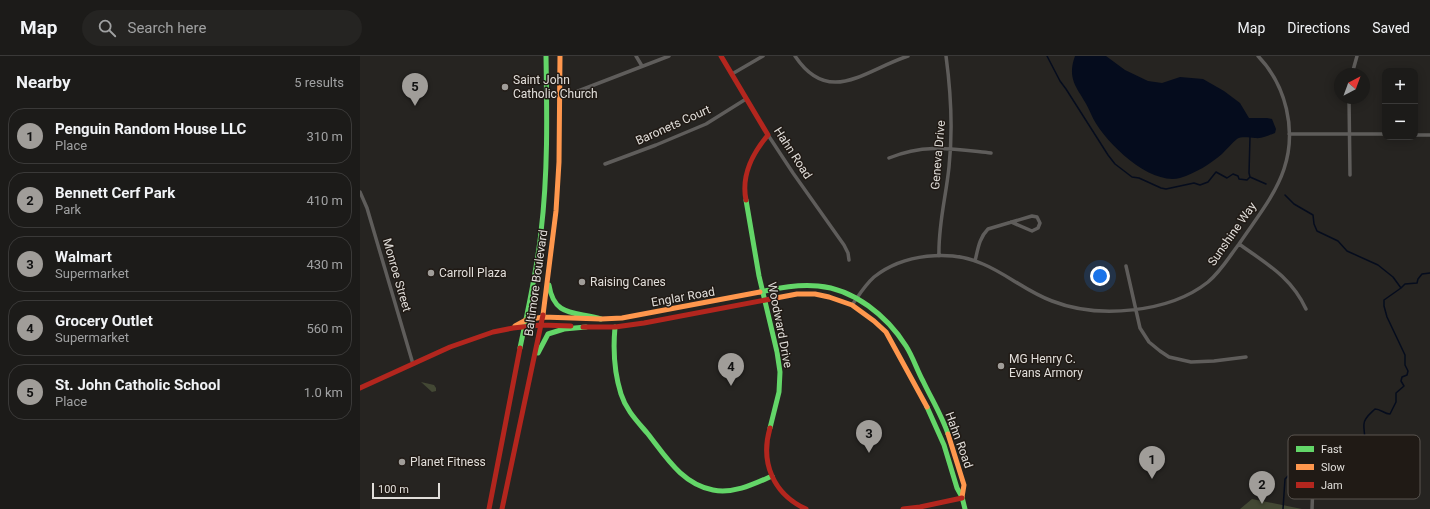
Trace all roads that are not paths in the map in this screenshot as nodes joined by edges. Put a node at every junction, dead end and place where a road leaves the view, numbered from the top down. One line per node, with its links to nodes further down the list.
1 (546, 56): 45 (main road, Baltimore Boulevard)
2 (560, 56): 15 (main road, Baltimore Boulevard)
3 (636, 56): 12 (street)
4 (669, 56): 12 (street)
5 (721, 56): 14 (main road, Hahn Road)
6 (763, 56): 14 (street)
7 (795, 56): 8 (street)
8 (908, 56)
9 (946, 56): 24 (street, Geneva Drive)
10 (1258, 56): 18 (street, Sunshine Way)
11 (1357, 56): 13 (street)
12 (642, 66): 15 (street)
13 (1354, 68)
14 (732, 74): 16 (main road, Hahn Road)
15 (560, 98): 36 (main road, Baltimore Boulevard)
16 (746, 98): 21 (main road, Hahn Road); 27 (street, Baronets Court)
17 (1349, 104): 19 (street)
18 (1289, 134): 19 (street); 31 (street, Sunshine Way)
19 (1350, 134): 20 (street); 28 (street)
20 (1382, 134)
21 (768, 135): 33 (street, Hahn Road); 37 (main road, Woodward Drive)
22 (1418, 135): 23 (street)
23 (1430, 135)
24 (950, 149): 25 (street); 26 (street); 32 (street, Geneva Drive)
25 (991, 153)
26 (890, 158)
27 (605, 164)
28 (1350, 175)
29 (360, 192): 52 (street, Monroe Street)
30 (1011, 222): 30 (street); 34 (street)
31 (1239, 244): 41 (street, Sunshine Way); 42 (street)
32 (940, 256): 34 (street, Sunshine Way); 38 (street, Sunshine Way)
33 (849, 260)
34 (975, 261): 41 (street, Sunshine Way)
35 (1126, 266): 41 (street)
36 (548, 274): 43 (main road, Baltimore Boulevard); 44 (main road)
37 (763, 292): 38 (main road, Englar Road); 39 (main road, Woodward Drive); 44 (main road, Englar Road)
38 (857, 298): 40 (street, Sunshine Way); 56 (main road, Hahn Road)
39 (764, 300): 40 (main road, Englar Road); 49 (main road, Englar Road); 55 (main road, Woodward Drive)
40 (852, 305): 56 (main road, Hahn Road)
41 (1136, 309): 51 (street)
42 (1306, 309)
43 (543, 317): 44 (main road, Englar Road); 45 (main road, Englar Road); 46 (main road, Baltimore Boulevard)
44 (601, 319)
45 (526, 320): 47 (main road, Baltimore Boulevard); 50 (main road, Englar Road)
46 (541, 325): 47 (main road, Englar Road); 48 (main road, Englar Road); 53 (main road, Baltimore Boulevard)
47 (525, 327): 50 (main road, Englar Road); 58 (main road, Baltimore Boulevard)
48 (586, 327): 49 (main road, Englar Road); 53 (main road)
49 (615, 327): 55 (main road)
50 (513, 328): 52 (main road, Englar Road)
51 (1246, 357)
52 (413, 364): 54 (main road, Englar Road)
53 (531, 372): 59 (main road, Baltimore Boulevard)
54 (360, 388)
55 (772, 476): 60 (main road, Woodward Drive)
56 (962, 497): 61 (main road); 62 (main road, Hahn Road)
57 (1312, 499): 63 (street)
58 (489, 509)
59 (502, 509)
60 (806, 509)
61 (903, 509)
62 (964, 509)
63 (1312, 509)

